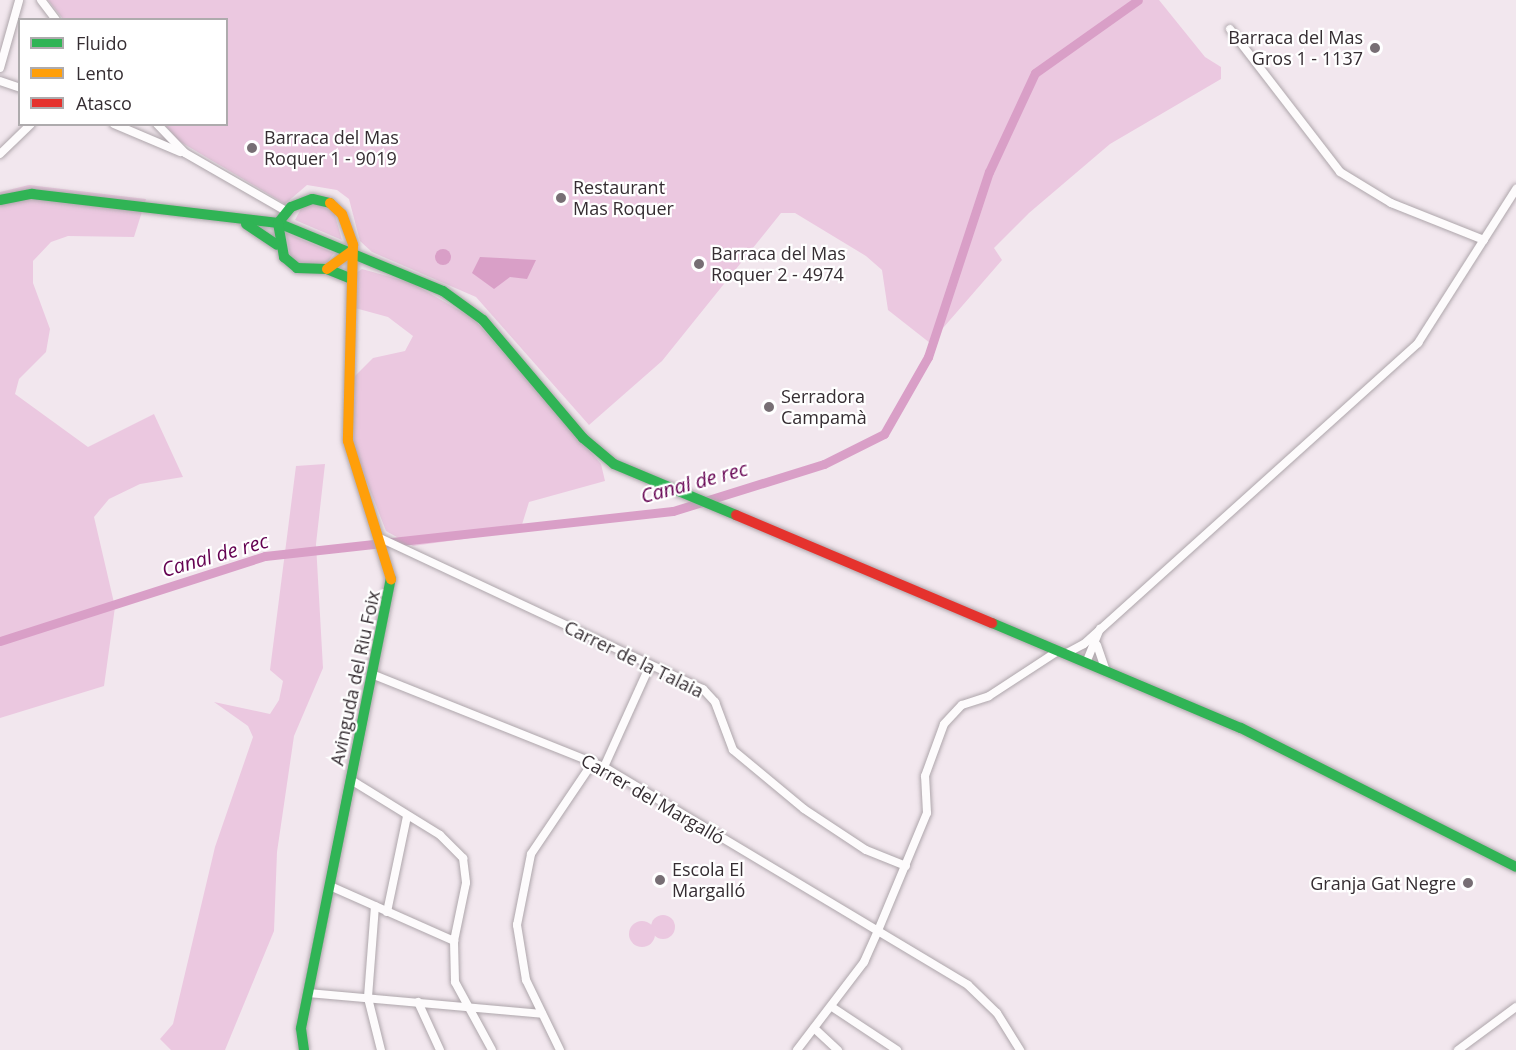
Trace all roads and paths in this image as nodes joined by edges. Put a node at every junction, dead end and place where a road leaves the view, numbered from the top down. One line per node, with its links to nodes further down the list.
1 (41, 0): 3 (street)
2 (19, 1): 5 (street)
3 (54, 18)
4 (1230, 29): 18 (street)
5 (0, 68)
6 (0, 81): 7 (street)
7 (18, 87)
8 (29, 126): 12 (street)
9 (119, 126): 11 (street)
10 (158, 126): 11 (street)
11 (185, 153): 15 (street)
12 (0, 154)
13 (1516, 189): 18 (street)
14 (0, 200): 16 (street)
15 (286, 211): 17 (street); 20 (street, Avinguda del Riu Foix)
16 (226, 217): 17 (street); 19 (street)
17 (278, 223): 19 (street); 20 (street)
18 (1484, 240): 24 (street)
19 (279, 249): 21 (street)
20 (350, 252): 21 (street); 22 (street, Avinguda del Riu Foix); 27 (street)
21 (327, 269): 22 (street)
22 (349, 278): 23 (street, Avinguda del Riu Foix)
23 (380, 538): 29 (street, Carrer de la Talaia); 31 (street, Avinguda del Riu Foix)
24 (1100, 628): 25 (street); 26 (street)
25 (1097, 643): 28 (street); 30 (street)
26 (1084, 644): 27 (street); 28 (street)
27 (1062, 652): 28 (street); 36 (street)
28 (1086, 663): 30 (street)
29 (650, 665): 33 (street); 36 (street, Carrer de la Talaia)
30 (1106, 671): 37 (street)
31 (374, 675): 32 (street, Carrer del Margalló); 34 (street, Avinguda del Riu Foix)
32 (593, 762): 33 (street, Carrer del Margalló); 49 (street)
33 (604, 768): 41 (street, Carrer del Margalló)
34 (351, 780): 35 (street); 38 (street, Avinguda del Riu Foix)
35 (406, 816): 40 (street); 42 (street)
36 (906, 866): 41 (street)
37 (1516, 867)
38 (330, 886): 39 (street); 43 (street, Avinguda del Riu Foix)
39 (375, 906): 40 (street); 44 (street)
40 (387, 912): 42 (street)
41 (877, 933): 47 (street); 59 (street, Carrer del Margalló)
42 (454, 941): 46 (street)
43 (308, 993): 44 (street); 51 (street, Avinguda del Riu Foix)
44 (368, 998): 45 (street); 52 (street)
45 (418, 1002): 46 (street); 53 (street)
46 (469, 1005): 49 (street); 54 (street)
47 (832, 1007): 50 (street); 58 (street)
48 (1516, 1007): 60 (street)
49 (542, 1014): 55 (street)
50 (814, 1028): 56 (street); 57 (street)
51 (304, 1050)
52 (381, 1050)
53 (440, 1050)
54 (492, 1050)
55 (560, 1050)
56 (797, 1050)
57 (838, 1050)
58 (897, 1050)
59 (1020, 1050)
60 (1458, 1050)

